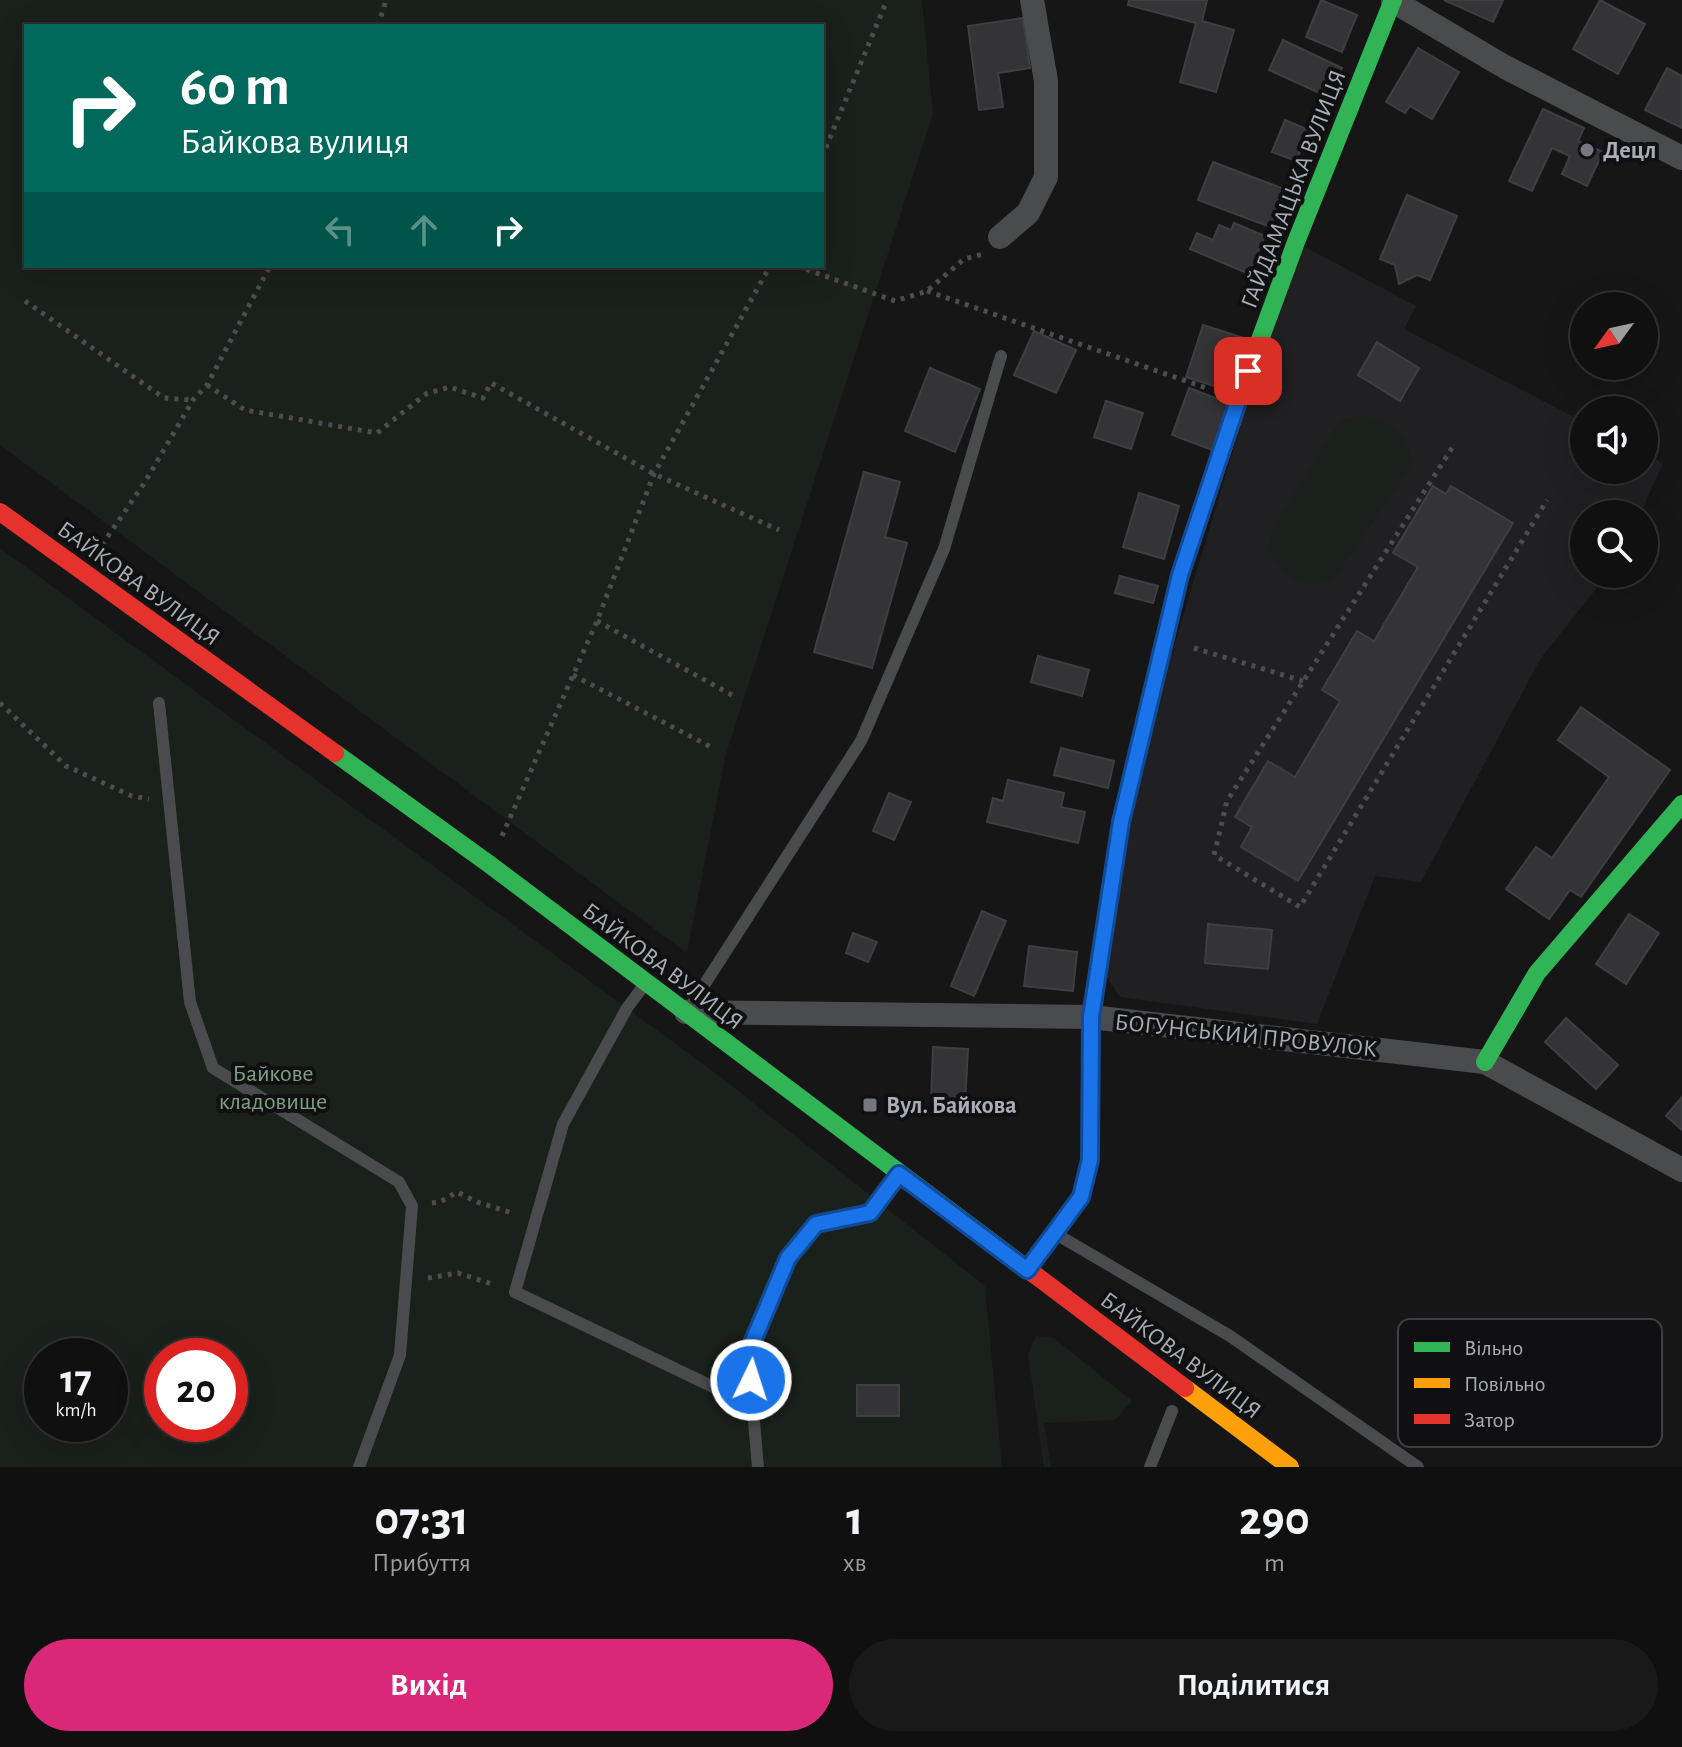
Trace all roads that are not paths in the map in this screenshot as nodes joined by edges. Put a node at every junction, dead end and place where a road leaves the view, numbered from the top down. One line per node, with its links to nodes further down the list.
1 (1032, 0): 4 (street)
2 (1392, 0): 3 (street); 11 (street, ГАЙДАМАЦЬКА ВУЛИЦЯ)
3 (1682, 158)
4 (1000, 237)
5 (1001, 356): 10 (lane)
6 (0, 512): 9 (street, БАЙКОВА ВУЛИЦЯ)
7 (159, 703): 19 (lane)
8 (1682, 804): 12 (street)
9 (646, 982): 10 (street, БАЙКОВА ВУЛИЦЯ); 17 (lane)
10 (686, 1012): 11 (street, БОГУНСЬКИЙ ПРОВУЛОК); 14 (street, БАЙКОВА ВУЛИЦЯ)
11 (1091, 1017): 12 (street, БОГУНСЬКИЙ ПРОВУЛОК); 15 (street, ГАЙДАМАЦЬКА ВУЛИЦЯ)
12 (1485, 1062): 13 (street, БОГУНСЬКИЙ ПРОВУЛОК)
13 (1682, 1170)
14 (899, 1174): 16 (street, БАЙКОВА ВУЛИЦЯ); 17 (lane)
15 (1056, 1234): 16 (street, ГАЙДАМАЦЬКА ВУЛИЦЯ); 23 (lane)
16 (1027, 1270): 22 (street, БАЙКОВА ВУЛИЦЯ)
17 (753, 1406): 20 (lane)
18 (1172, 1411): 21 (lane)
19 (359, 1467)
20 (758, 1467)
21 (1150, 1467)
22 (1290, 1467)
23 (1418, 1467)

